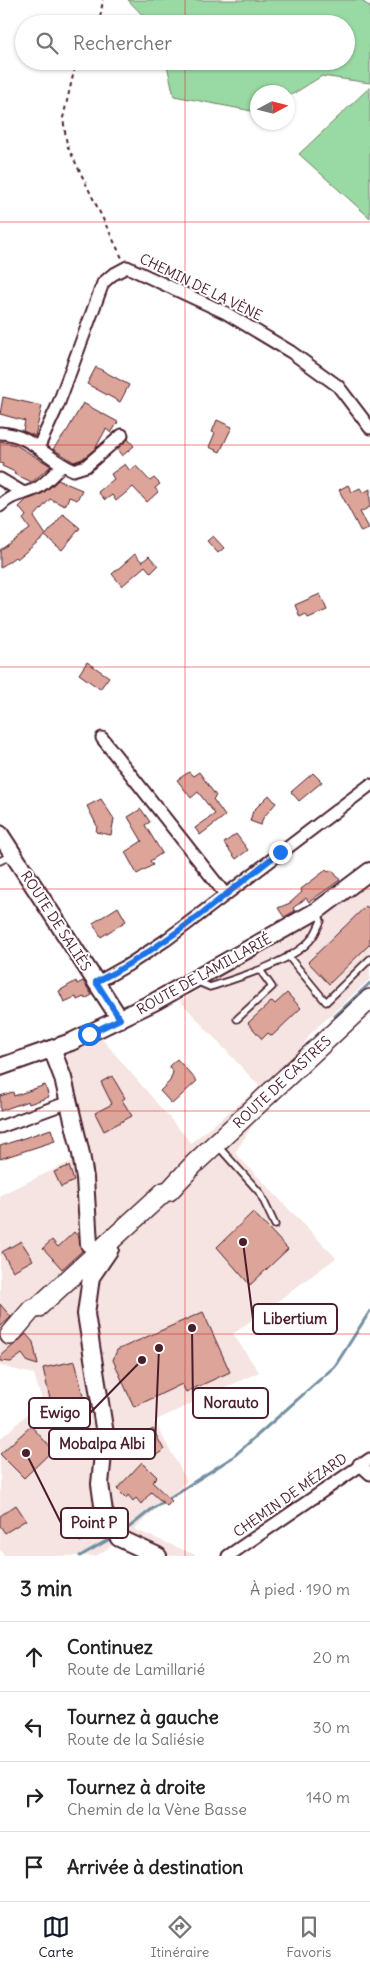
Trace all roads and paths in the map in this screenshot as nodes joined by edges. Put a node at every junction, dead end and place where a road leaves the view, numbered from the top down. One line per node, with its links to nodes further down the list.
1 (104, 0): 2 (path)
2 (102, 15)
3 (74, 70): 4 (path)
4 (124, 262)
5 (370, 428): 8 (street, CHEMIN DE LA VÈNE)
6 (0, 433): 8 (street)
7 (122, 435): 9 (street)
8 (39, 446): 9 (street)
9 (63, 465): 11 (street)
10 (0, 479): 11 (street)
11 (22, 492): 12 (street)
12 (0, 506)
13 (102, 738): 18 (street)
14 (370, 785): 18 (street)
15 (0, 834): 16 (street, ROUTE DE SALIÈS)
16 (6, 858): 24 (street, ROUTE DE SALIÈS)
17 (370, 871): 19 (street, ROUTE DE LAMILLARIÉ)
18 (225, 894): 24 (street)
19 (318, 910): 20 (lane); 23 (street, ROUTE DE LAMILLARIÉ)
20 (288, 956): 21 (lane); 22 (lane)
21 (370, 960)
22 (260, 970): 23 (lane); 27 (lane)
23 (195, 980): 26 (street, ROUTE DE LAMILLARIÉ)
24 (96, 982): 26 (street, ROUTE DE SALIÈS)
25 (370, 999): 32 (main road, ROUTE DE CASTRES)
26 (120, 1019): 28 (street, ROUTE DE LAMILLARIÉ)
27 (237, 1019)
28 (52, 1049): 29 (street, ROUTE DE LAMILLARIÉ); 30 (street)
29 (0, 1067)
30 (68, 1102): 31 (street); 35 (street)
31 (0, 1127)
32 (216, 1144): 33 (main road, ROUTE DE CASTRES); 34 (lane)
33 (134, 1218): 36 (main road, ROUTE DE CASTRES); 37 (street)
34 (275, 1225)
35 (89, 1244)
36 (80, 1270): 37 (street); 38 (main road, ROUTE DE CASTRES)
37 (86, 1314): 42 (street)
38 (5, 1339)
39 (370, 1458): 40 (street, CHEMIN DE MÉZARD)
40 (359, 1464): 41 (street); 43 (street, CHEMIN DE MÉZARD)
41 (370, 1474)
42 (158, 1556)
43 (228, 1556)

